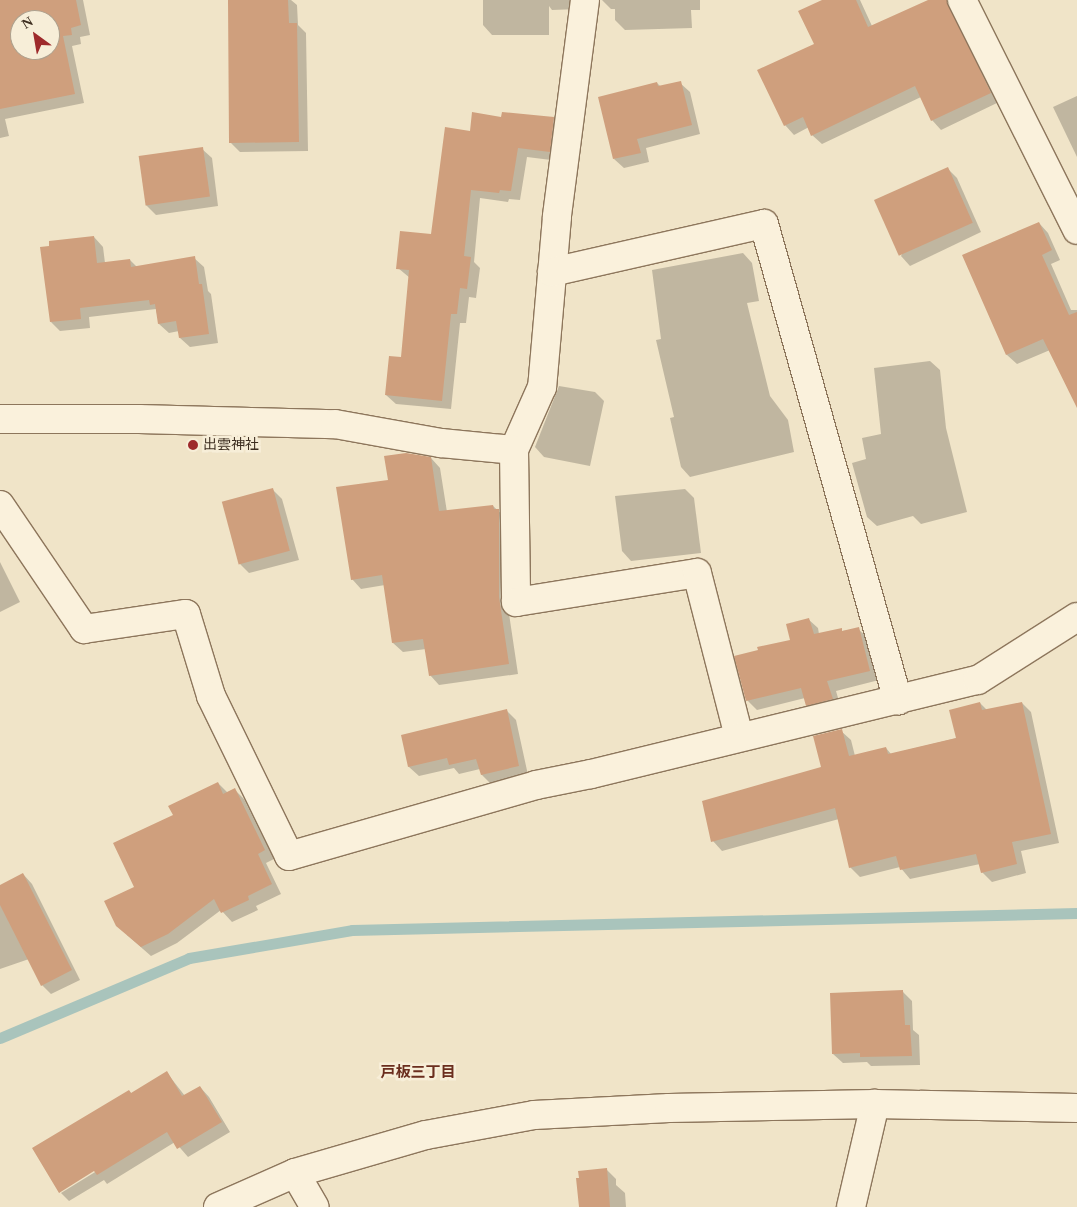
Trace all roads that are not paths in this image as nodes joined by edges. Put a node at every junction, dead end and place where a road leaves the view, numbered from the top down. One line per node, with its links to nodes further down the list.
1 (585, 0): 4 (street)
2 (962, 0): 3 (street)
3 (1077, 230)
4 (552, 272): 6 (street); 9 (street)
5 (0, 420): 6 (street)
6 (514, 450): 10 (street)
7 (0, 505): 10 (street)
8 (1077, 617): 9 (street)
9 (898, 701): 10 (street)
10 (739, 736)
11 (875, 1104): 12 (street); 13 (street); 16 (street)
12 (1077, 1108)
13 (295, 1173): 14 (street); 15 (street)
14 (218, 1207)
15 (315, 1207)
16 (851, 1207)

